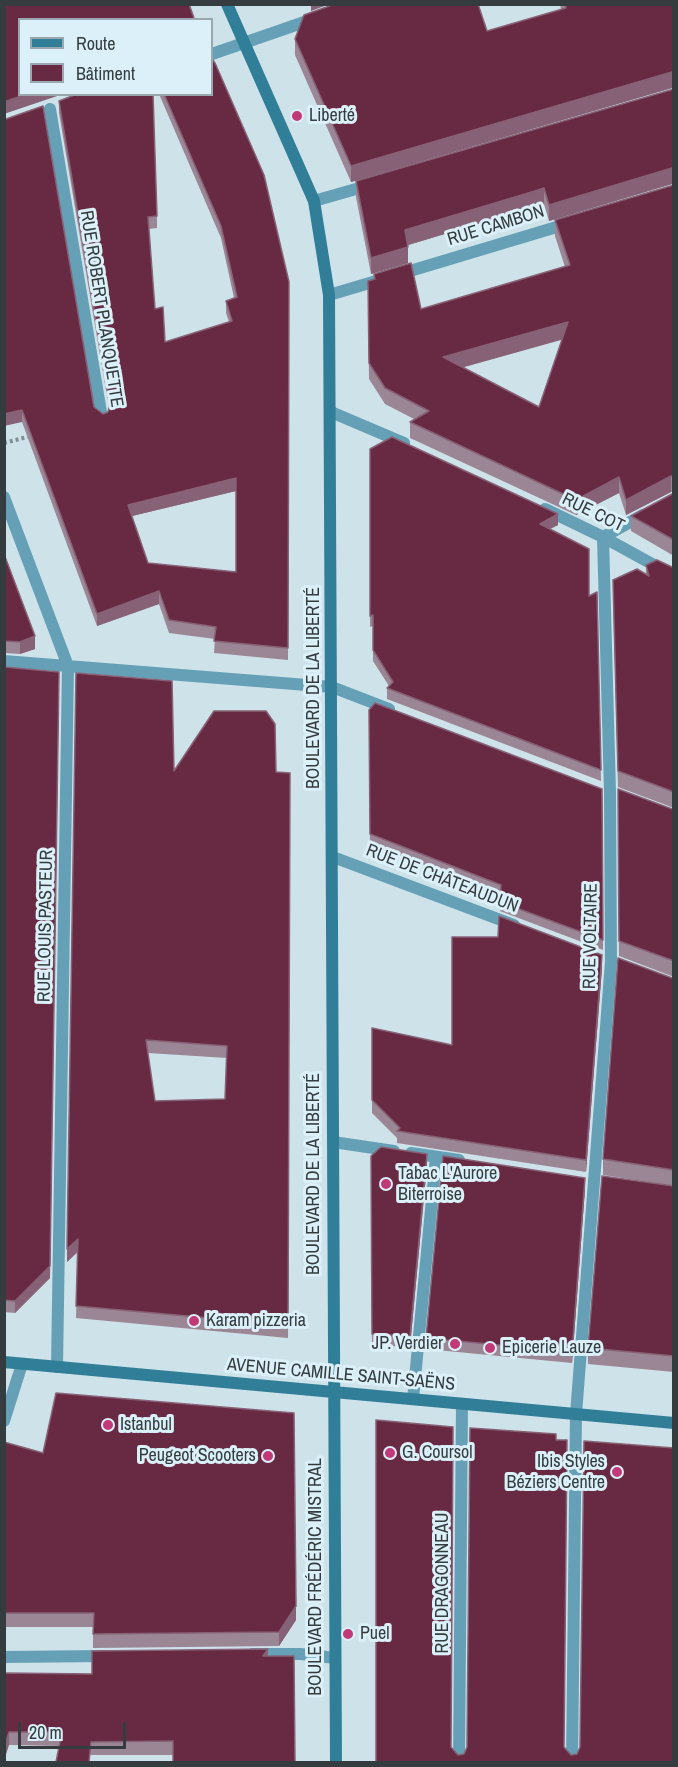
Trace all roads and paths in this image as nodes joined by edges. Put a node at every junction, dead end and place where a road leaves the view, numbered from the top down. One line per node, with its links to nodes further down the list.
1 (227, 4): 3 (main road, BOULEVARD DE LA LIBERTÉ)
2 (334, 12): 3 (street)
3 (244, 43): 4 (street); 7 (main road, BOULEVARD DE LA LIBERTÉ)
4 (213, 54)
5 (49, 109): 11 (street, RUE ROBERT PLANQUETTE)
6 (381, 182): 7 (street)
7 (314, 201): 9 (main road, BOULEVARD DE LA LIBERTÉ)
8 (582, 219): 9 (street, RUE CAMBON)
9 (329, 295): 10 (main road, BOULEVARD DE LA LIBERTÉ)
10 (331, 412): 14 (street); 22 (main road, BOULEVARD DE LA LIBERTÉ)
11 (102, 418)
12 (37, 435): 13 (path)
13 (4, 443)
14 (413, 447)
15 (4, 497): 21 (street, RUE LOUIS PASTEUR)
16 (529, 502): 18 (street, RUE COT)
17 (653, 510): 18 (street)
18 (603, 537): 19 (street, RUE COT); 35 (street, RUE VOLTAIRE)
19 (674, 576)
20 (4, 661): 21 (street)
21 (68, 666): 22 (street); 31 (street, RUE LOUIS PASTEUR)
22 (332, 687): 23 (street); 24 (main road, BOULEVARD DE LA LIBERTÉ)
23 (403, 714)
24 (333, 856): 25 (street, RUE DE CHÂTEAUDUN); 26 (main road, BOULEVARD DE LA LIBERTÉ)
25 (522, 928)
26 (333, 1142): 27 (street); 32 (main road, BOULEVARD DE LA LIBERTÉ)
27 (436, 1157): 28 (street); 33 (street)
28 (470, 1162)
29 (4, 1362): 30 (main road, AVENUE CAMILLE SAINT-SAËNS)
30 (22, 1364): 31 (main road, AVENUE CAMILLE SAINT-SAËNS); 36 (street)
31 (57, 1367): 32 (main road, AVENUE CAMILLE SAINT-SAËNS)
32 (333, 1392): 33 (main road, AVENUE CAMILLE SAINT-SAËNS); 41 (main road, BOULEVARD FRÉDÉRIC MISTRAL)
33 (413, 1399): 34 (main road, AVENUE CAMILLE SAINT-SAËNS)
34 (462, 1404): 35 (main road, AVENUE CAMILLE SAINT-SAËNS); 43 (street, RUE DRAGONNEAU)
35 (576, 1414): 37 (main road, AVENUE CAMILLE SAINT-SAËNS); 44 (street, RUE VOLTAIRE)
36 (4, 1421)
37 (674, 1423)
38 (242, 1654): 41 (street)
39 (123, 1655): 40 (street)
40 (4, 1657)
41 (335, 1658): 42 (main road, BOULEVARD FRÉDÉRIC MISTRAL)
42 (336, 1762)
43 (459, 1762)
44 (572, 1762)

